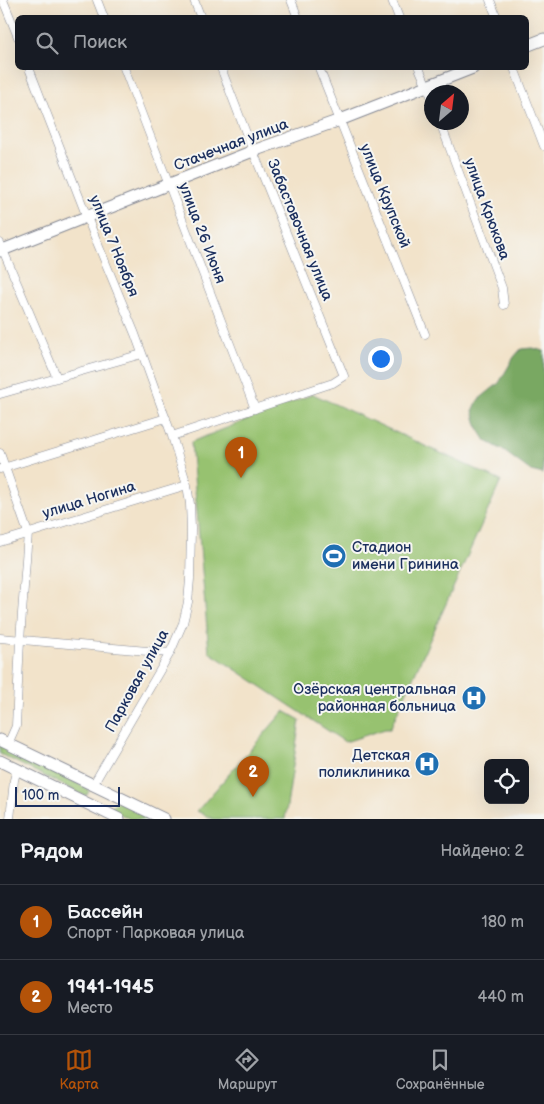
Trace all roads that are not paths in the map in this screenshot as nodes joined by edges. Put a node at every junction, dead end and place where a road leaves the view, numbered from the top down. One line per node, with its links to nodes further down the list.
1 (3, 0): 12 (street)
2 (98, 0): 7 (street)
3 (194, 0): 8 (street)
4 (291, 0): 9 (street)
5 (392, 0): 10 (street)
6 (490, 0): 11 (street)
7 (103, 15)
8 (200, 15)
9 (297, 15)
10 (398, 15)
11 (495, 15)
12 (15, 30)
13 (544, 39): 14 (street)
14 (529, 45)
15 (30, 70): 30 (street, улица 7 Ноября)
16 (125, 70): 29 (street, улица 26 Июня)
17 (221, 70): 28 (street, Забастовочная улица)
18 (320, 70): 25 (street, улица Крупской)
19 (420, 70): 22 (street)
20 (468, 70): 23 (street, Стачечная улица)
21 (515, 70): 27 (street)
22 (427, 85)
23 (430, 85)
24 (424, 87): 25 (street, Стачечная улица)
25 (340, 120): 28 (street, Стачечная улица); 33 (street, улица Крупской)
26 (443, 130): 32 (street, улица Крюкова)
27 (544, 146)
28 (253, 151): 29 (street, Стачечная улица); 37 (street, Забастовочная улица)
29 (169, 185): 30 (street, Стачечная улица); 37 (street, улица 26 Июня)
30 (87, 217): 31 (street, Стачечная улица); 34 (street, улица 7 Ноября)
31 (1, 248): 35 (street)
32 (504, 305)
33 (425, 334)
34 (142, 354): 35 (street); 38 (street, улица 7 Ноября)
35 (57, 378): 36 (street)
36 (0, 394)
37 (255, 409): 39 (street)
38 (166, 418): 39 (street, улица 7 Ноября); 41 (street)
39 (172, 436): 42 (street, Парковая улица)
40 (0, 452): 41 (street)
41 (3, 468): 43 (street)
42 (187, 485): 43 (street, улица Ногина); 47 (street, Парковая улица)
43 (28, 533): 44 (street, улица Ногина); 46 (street)
44 (0, 542)
45 (0, 638): 46 (street)
46 (20, 640): 47 (street); 48 (street)
47 (170, 653): 51 (street, Парковая улица)
48 (4, 742): 51 (street)
49 (0, 761): 50 (street)
50 (17, 769): 53 (street); 55 (street)
51 (93, 785): 52 (street); 53 (street)
52 (117, 796): 54 (street); 56 (street)
53 (84, 802): 54 (street)
54 (108, 816)
55 (10, 819)
56 (164, 819)

